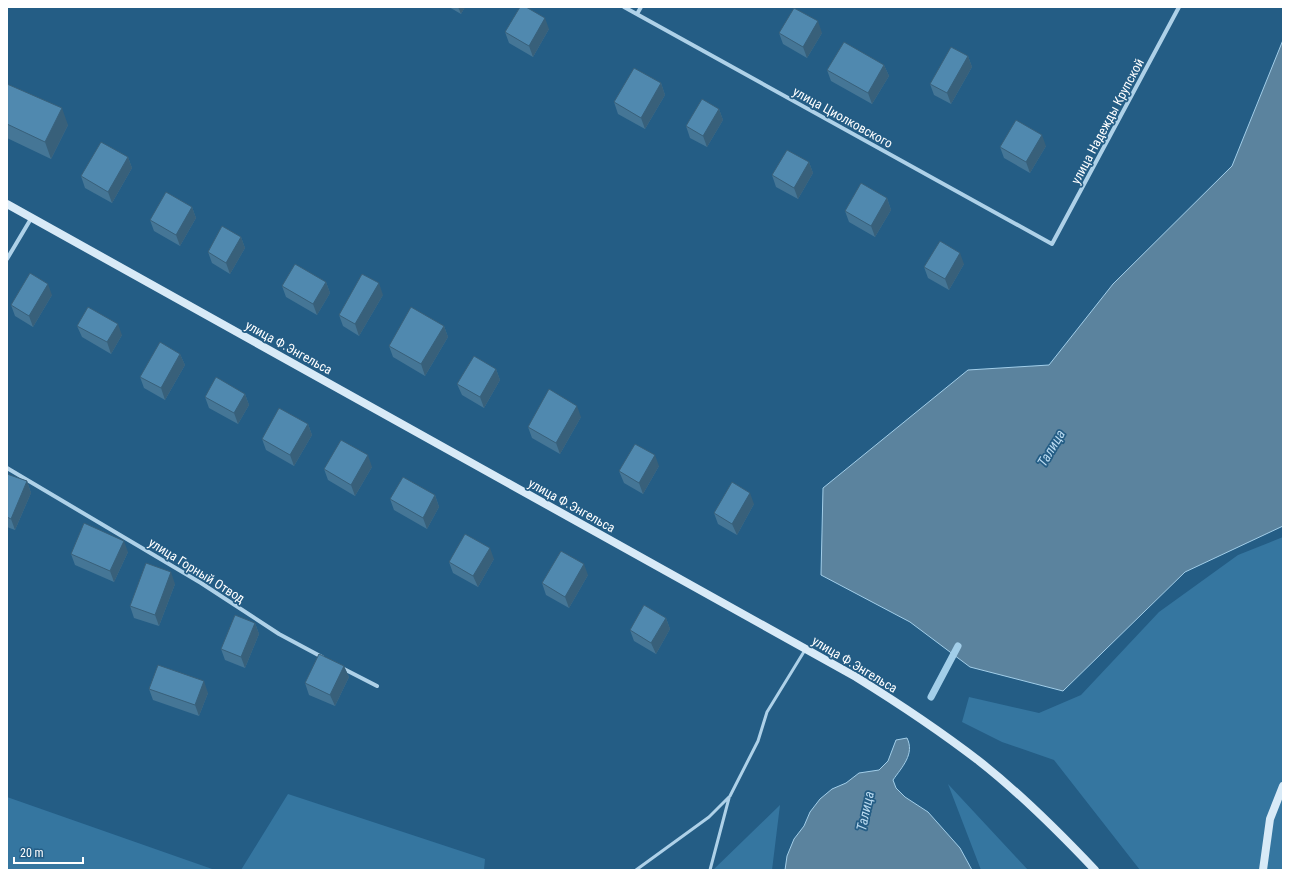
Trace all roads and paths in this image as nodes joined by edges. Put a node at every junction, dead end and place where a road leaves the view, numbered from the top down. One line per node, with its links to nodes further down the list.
1 (624, 7): 4 (street, улица Циолковского)
2 (641, 7): 4 (street)
3 (1179, 7): 7 (street, улица Надежды Крупской)
4 (637, 14): 7 (street, улица Циолковского)
5 (7, 204): 6 (street, улица Ф.Энгельса)
6 (32, 217): 8 (street); 10 (street, улица Ф.Энгельса)
7 (1052, 244)
8 (7, 259)
9 (7, 468): 11 (street, улица Горный Отвод)
10 (806, 649): 15 (lane); 18 (street, улица Ф.Энгельса)
11 (328, 660)
12 (335, 664): 13 (street)
13 (378, 686)
14 (1283, 786): 19 (street)
15 (730, 796): 16 (lane); 17 (lane)
16 (636, 870)
17 (710, 870)
18 (1095, 870)
19 (1263, 870)

